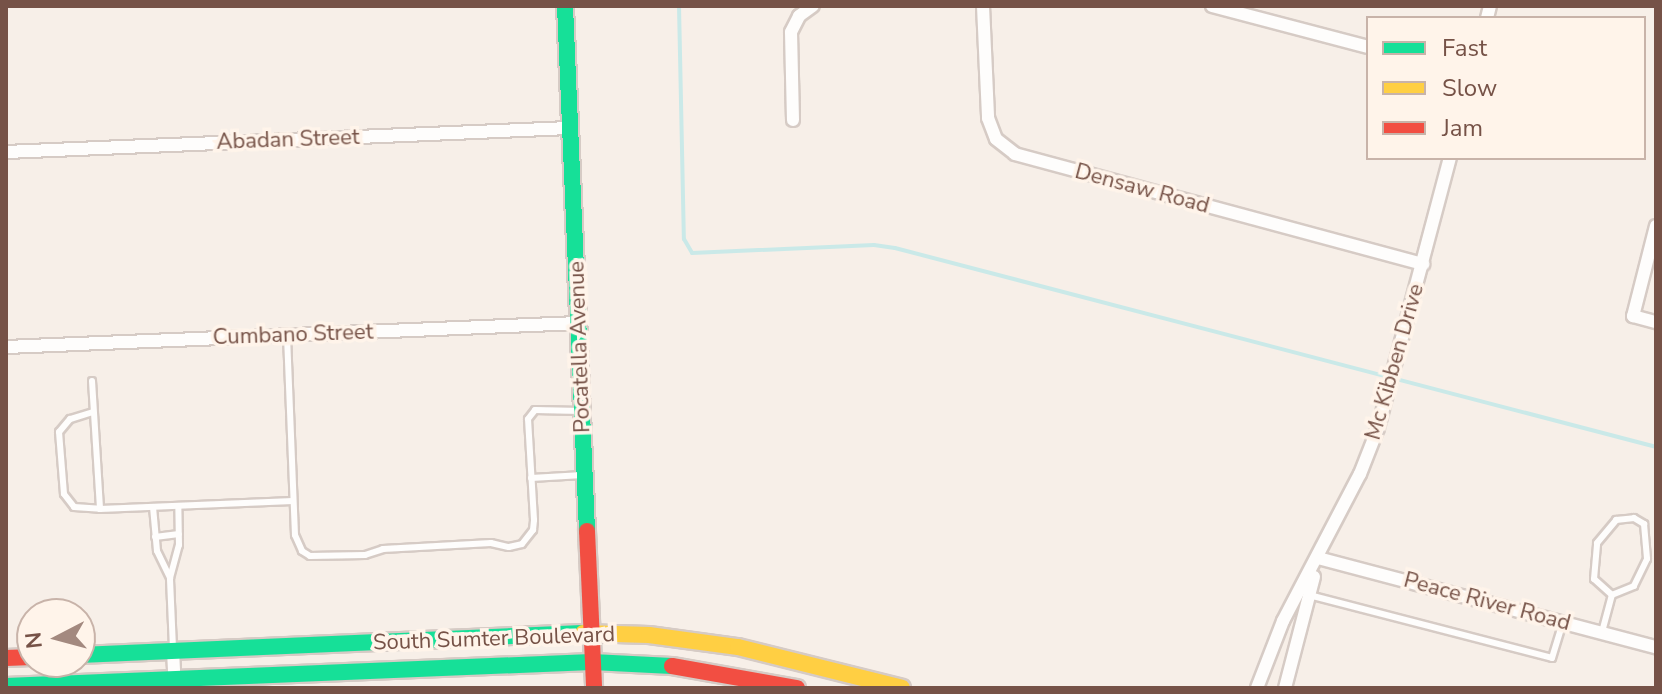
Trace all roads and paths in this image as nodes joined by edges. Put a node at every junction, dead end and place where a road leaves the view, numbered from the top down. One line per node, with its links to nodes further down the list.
1 (565, 6): 7 (main road, Pocatella Avenue)
2 (813, 6): 6 (street)
3 (983, 6): 11 (street, Densaw Road)
4 (1212, 6): 5 (street)
5 (1366, 46)
6 (793, 120)
7 (570, 128): 8 (street, Abadan Street); 13 (main road, Pocatella Avenue)
8 (6, 152)
9 (1449, 160): 11 (street, Mc Kibben Drive)
10 (1656, 226): 12 (street)
11 (1423, 264): 27 (street, Mc Kibben Drive)
12 (1656, 322)
13 (579, 323): 14 (street, Cumbano Street); 18 (main road, Pocatella Avenue)
14 (287, 336): 15 (street, Cumbano Street); 21 (lane)
15 (6, 347)
16 (92, 381): 17 (lane)
17 (93, 412): 24 (lane); 24 (lane)
18 (582, 412): 19 (main road, Pocatella Avenue); 20 (lane)
19 (585, 475): 20 (lane); 33 (main road, Pocatella Avenue)
20 (531, 478): 21 (lane)
21 (293, 501): 22 (lane)
22 (178, 506): 23 (lane); 25 (lane)
23 (153, 507): 24 (lane); 26 (lane)
24 (100, 509)
25 (179, 534): 26 (lane); 28 (lane)
26 (155, 537): 28 (lane)
27 (1318, 558): 29 (street, Mc Kibben Drive); 31 (street, Peace River Road); 43 (street, Mc Kibben Drive)
28 (170, 578): 35 (lane)
29 (1309, 595): 31 (lane); 44 (street, Mc Kibben Drive)
30 (1612, 595): 30 (lane); 32 (lane)
31 (1563, 622): 32 (street, Peace River Road)
32 (1602, 632): 34 (street, Peace River Road)
33 (591, 633): 35 (main road, South Sumter Boulevard); 37 (main road, Pocatella Avenue); 42 (main road, South Sumter Boulevard)
34 (1656, 647)
35 (173, 651): 36 (main road, South Sumter Boulevard); 38 (street)
36 (96, 654)
37 (592, 662): 38 (main road, South Sumter Boulevard); 40 (main road, Pocatella Avenue); 41 (main road, South Sumter Boulevard)
38 (175, 683): 39 (main road, South Sumter Boulevard)
39 (6, 686)
40 (594, 688)
41 (797, 688)
42 (902, 688)
43 (1257, 688)
44 (1285, 688)

